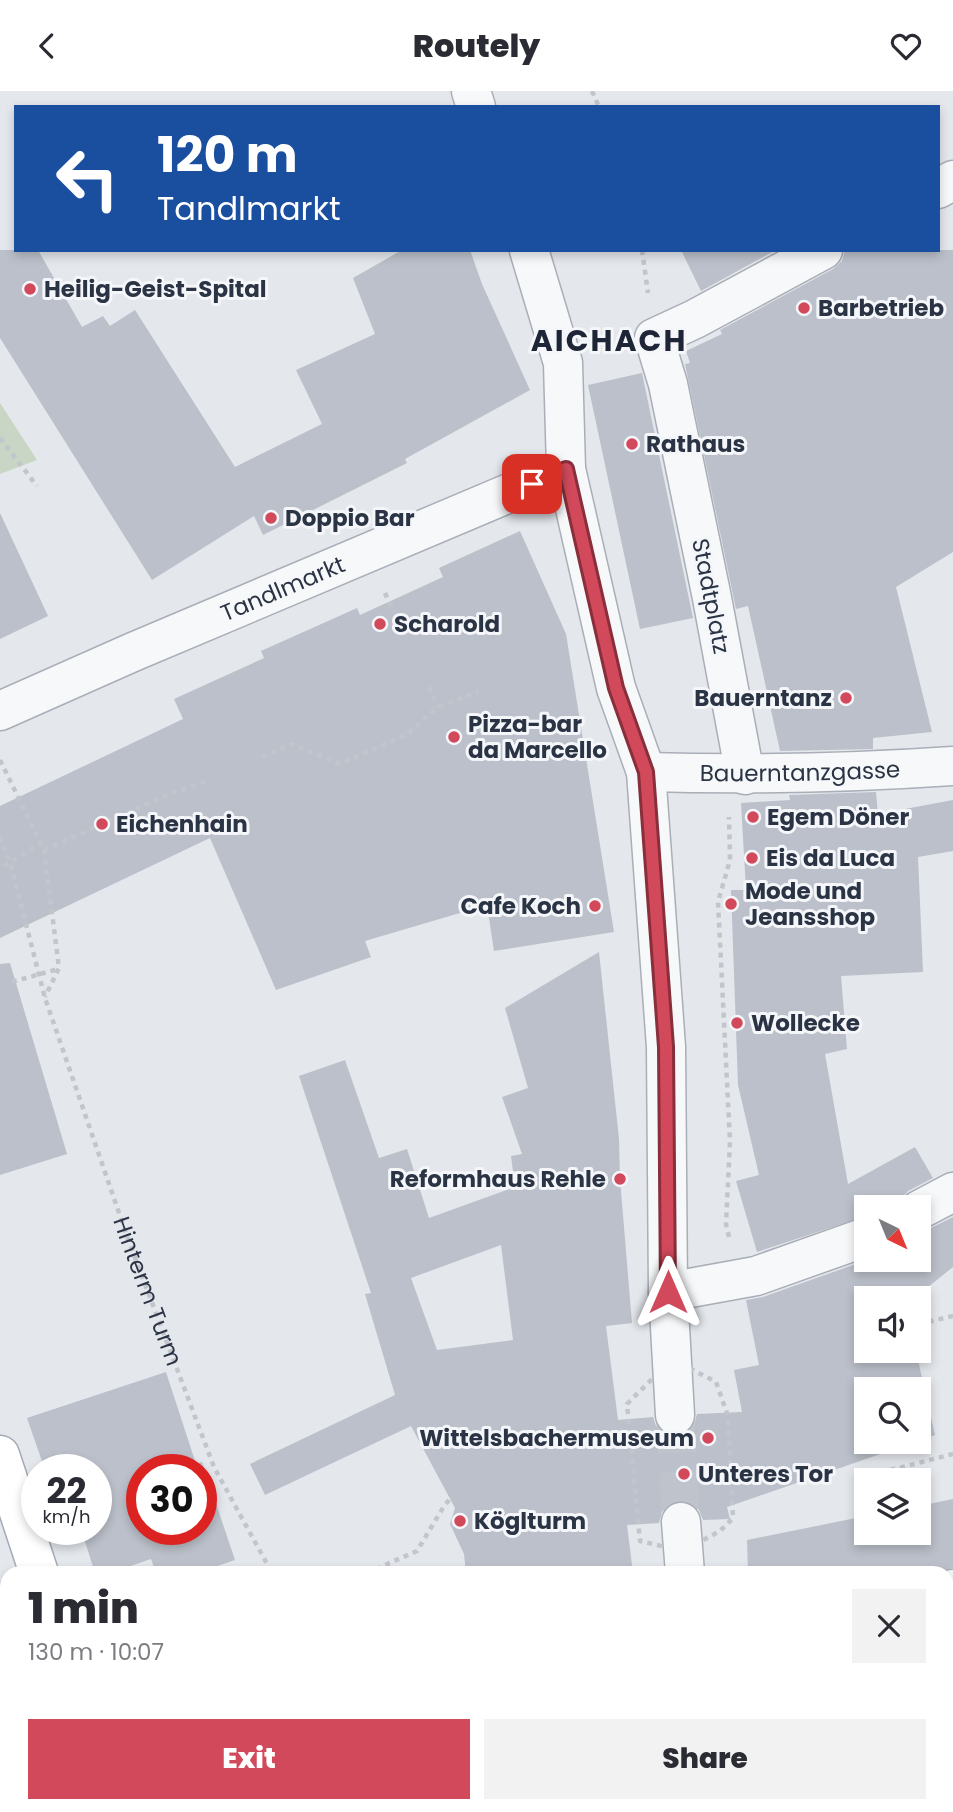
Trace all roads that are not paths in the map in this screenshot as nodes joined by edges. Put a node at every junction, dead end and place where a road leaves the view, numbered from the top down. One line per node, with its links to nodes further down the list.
1 (530, 252): 3 (street)
2 (819, 252): 7 (street, Stadtplatz)
3 (566, 469): 4 (street, Tandlmarkt); 6 (street)
4 (0, 711)
5 (953, 766): 7 (street, Bauerntanzgasse)
6 (646, 772): 7 (street, Bauerntanzgasse); 11 (street)
7 (737, 774)
8 (953, 1192): 9 (street)
9 (931, 1204)
10 (854, 1241): 11 (street)
11 (668, 1292): 12 (street)
12 (675, 1415)
13 (0, 1455): 14 (main road)
14 (37, 1566)

